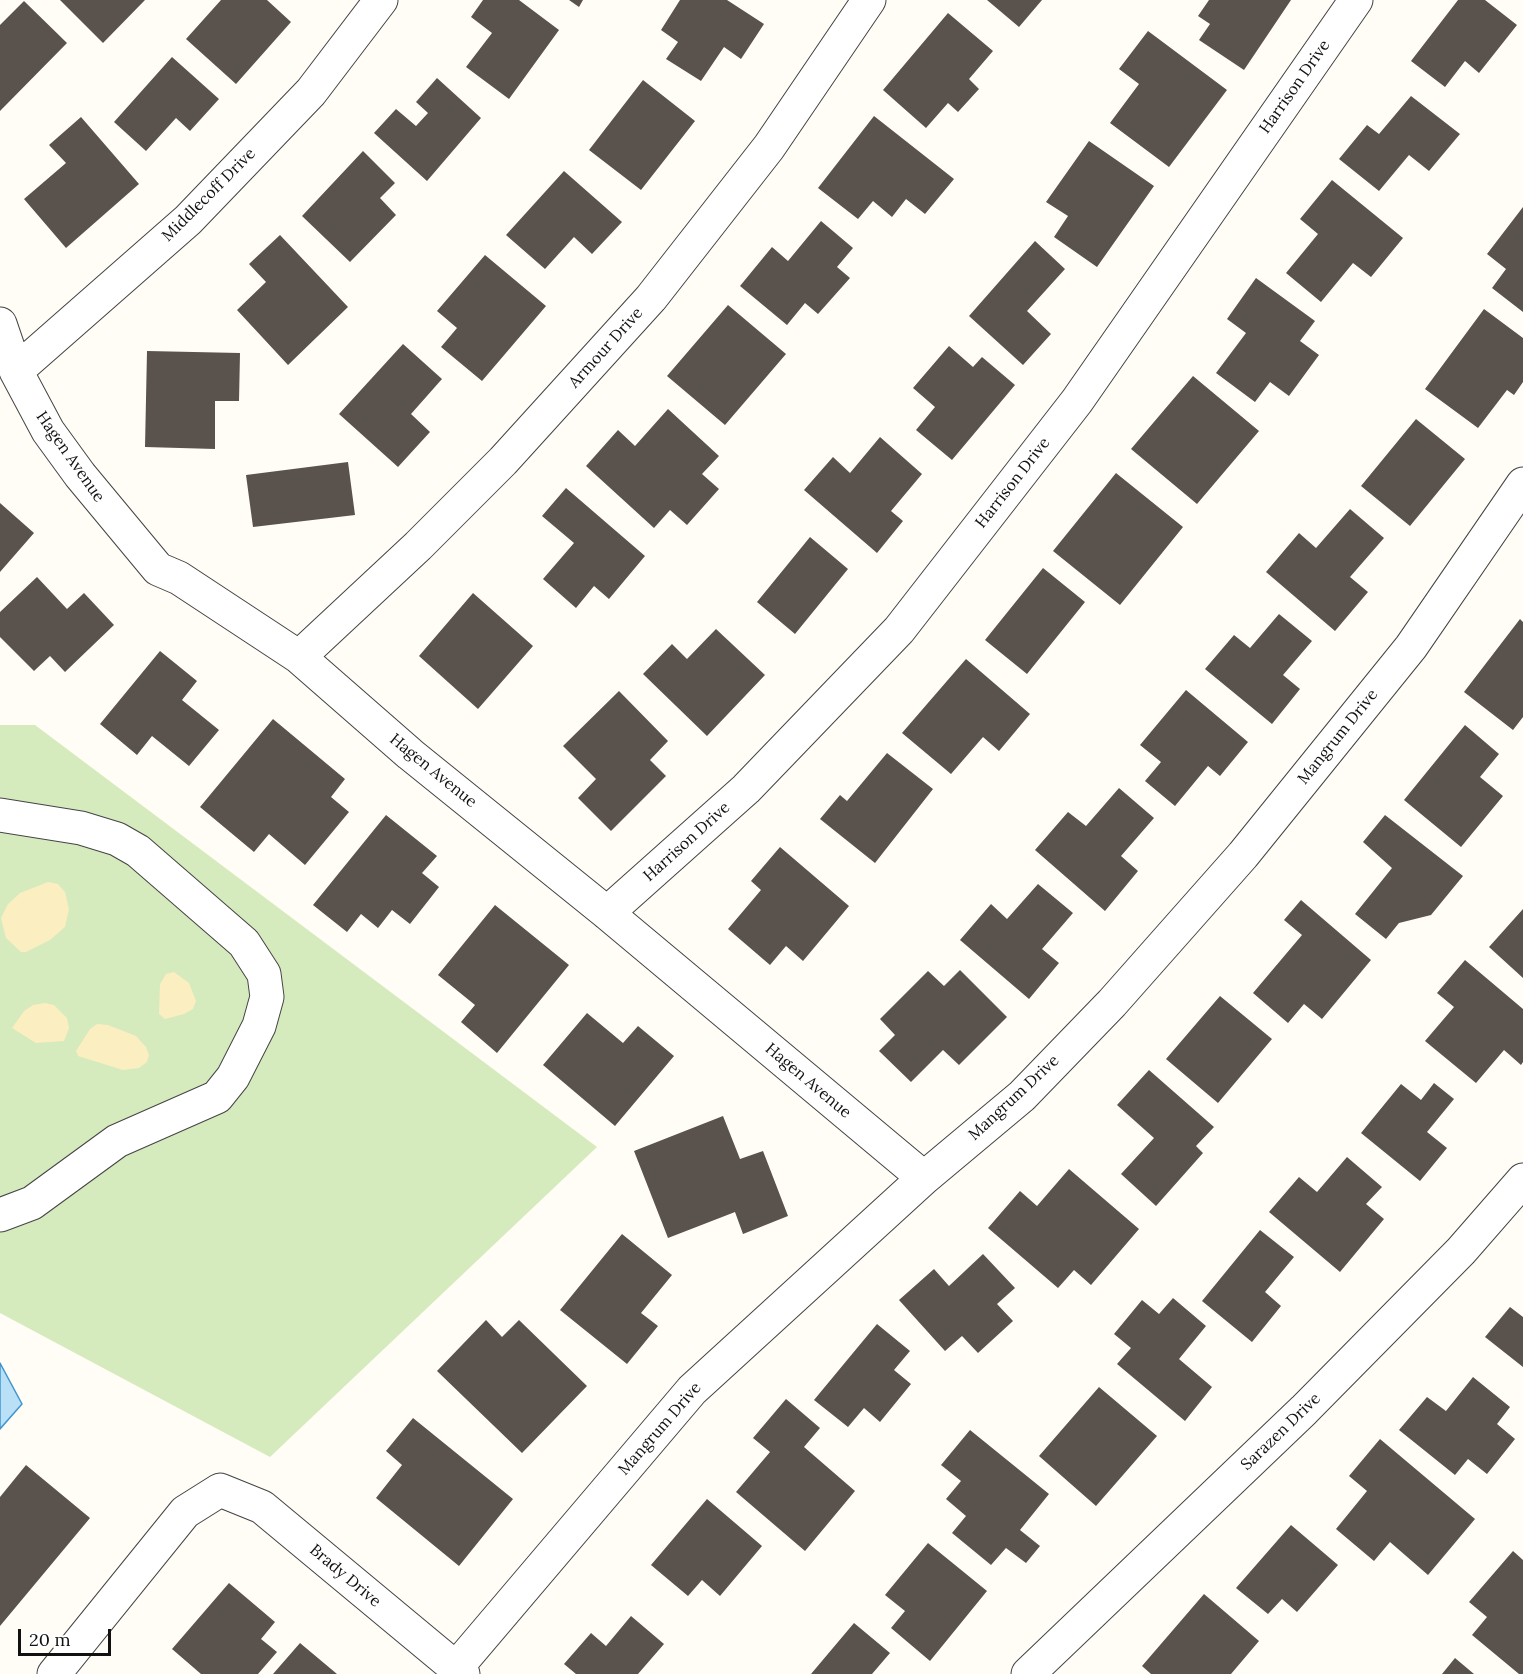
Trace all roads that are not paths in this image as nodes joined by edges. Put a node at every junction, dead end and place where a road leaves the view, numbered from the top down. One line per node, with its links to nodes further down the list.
1 (381, 0): 5 (street, Middlecoff Drive)
2 (869, 0): 7 (street, Armour Drive)
3 (1356, 0): 9 (street, Harrison Drive)
4 (0, 324): 5 (street, Hagen Avenue)
5 (16, 370): 7 (street, Hagen Avenue)
6 (1523, 484): 10 (street, Mangrum Drive)
7 (299, 657): 9 (street, Hagen Avenue)
8 (0, 815): 12 (street)
9 (607, 913): 10 (street, Hagen Avenue)
10 (924, 1178): 13 (street, Mangrum Drive)
11 (1523, 1180): 15 (street, Sarazen Drive)
12 (0, 1215)
13 (460, 1671): 14 (street, Brady Drive)
14 (54, 1674)
15 (1028, 1674)

